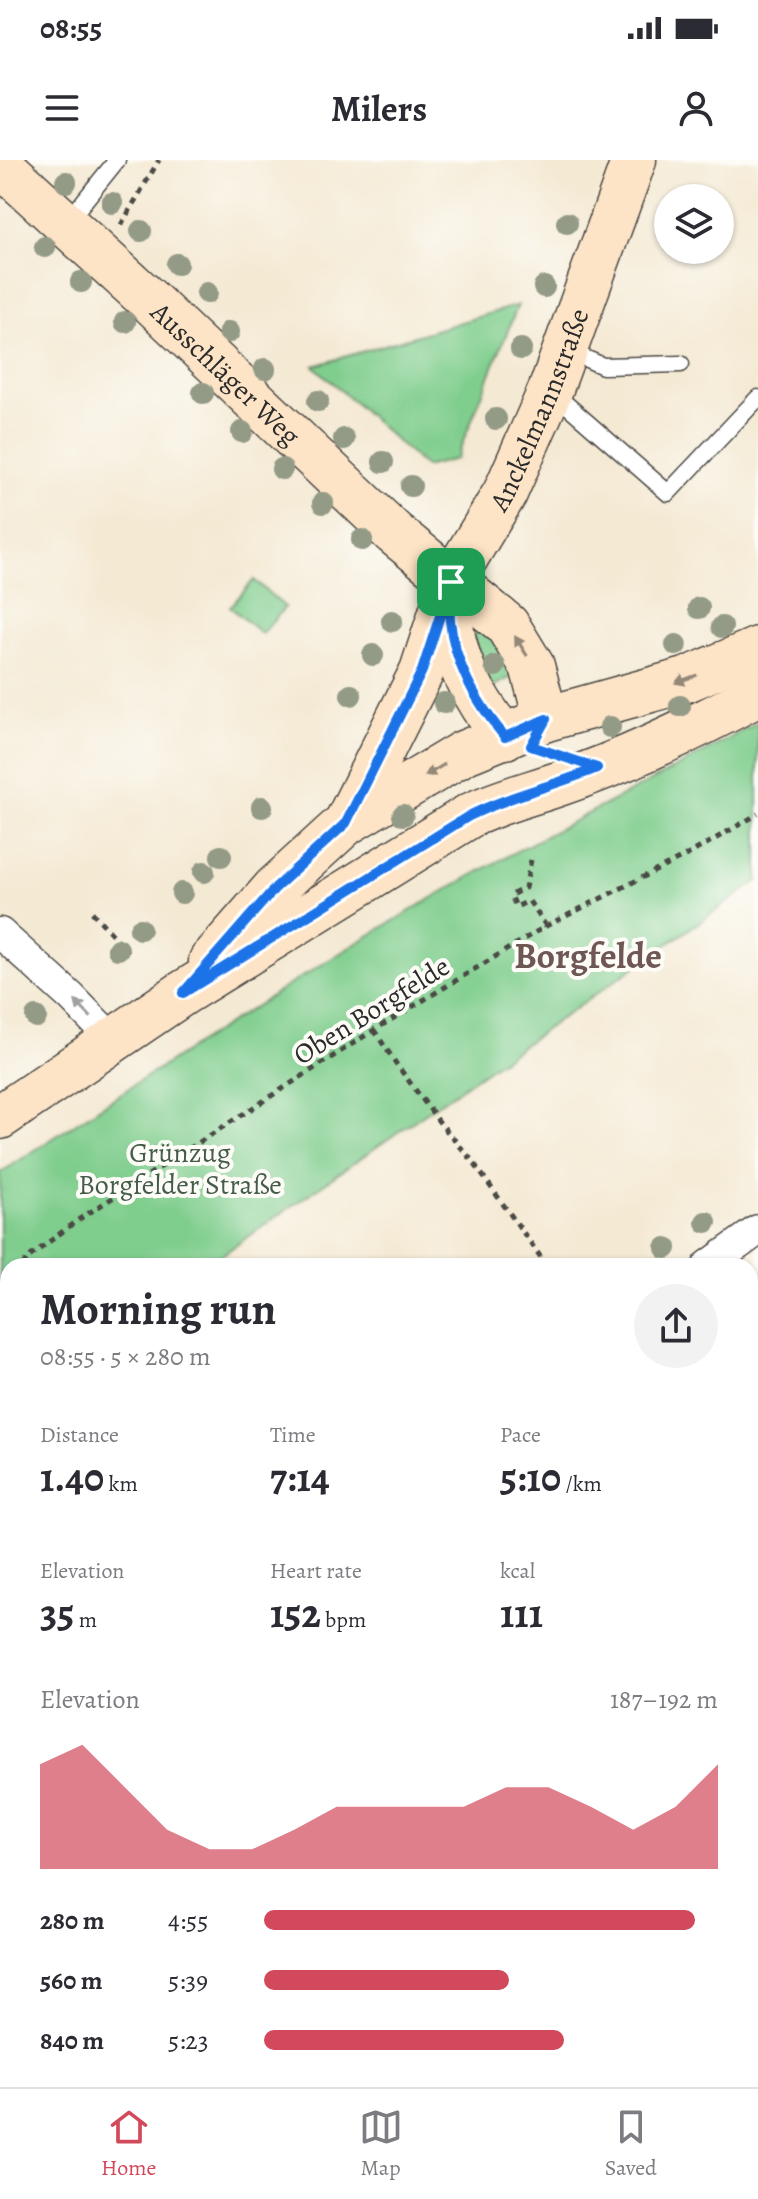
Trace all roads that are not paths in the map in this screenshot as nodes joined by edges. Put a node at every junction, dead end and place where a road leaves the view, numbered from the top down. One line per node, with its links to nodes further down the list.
1 (117, 160): 4 (lane)
2 (634, 160): 5 (main road, Anckelmannstraße)
3 (0, 164): 4 (main road, Ausschläger Weg)
4 (66, 224): 9 (main road, Ausschläger Weg)
5 (565, 350): 6 (lane); 7 (main road, Anckelmannstraße)
6 (681, 364)
7 (550, 391): 8 (lane); 9 (main road, Anckelmannstraße)
8 (758, 398)
9 (451, 582): 12 (main road); 12 (main road, Ausschläger Weg, one-way to 9); 15 (main road, Anckelmannstraße)
10 (758, 649): 12 (main road, one-way to 12)
11 (758, 694): 13 (main road)
12 (527, 734): 13 (main road); 14 (main road); 15 (main road, one-way to 15)
13 (597, 768): 14 (main road)
14 (494, 803): 17 (main road)
15 (346, 823): 17 (main road)
16 (0, 933): 18 (street, one-way to 16)
17 (183, 993): 18 (main road)
18 (114, 1041): 19 (main road)
19 (0, 1117)
20 (758, 1230): 21 (street)
21 (719, 1258)

